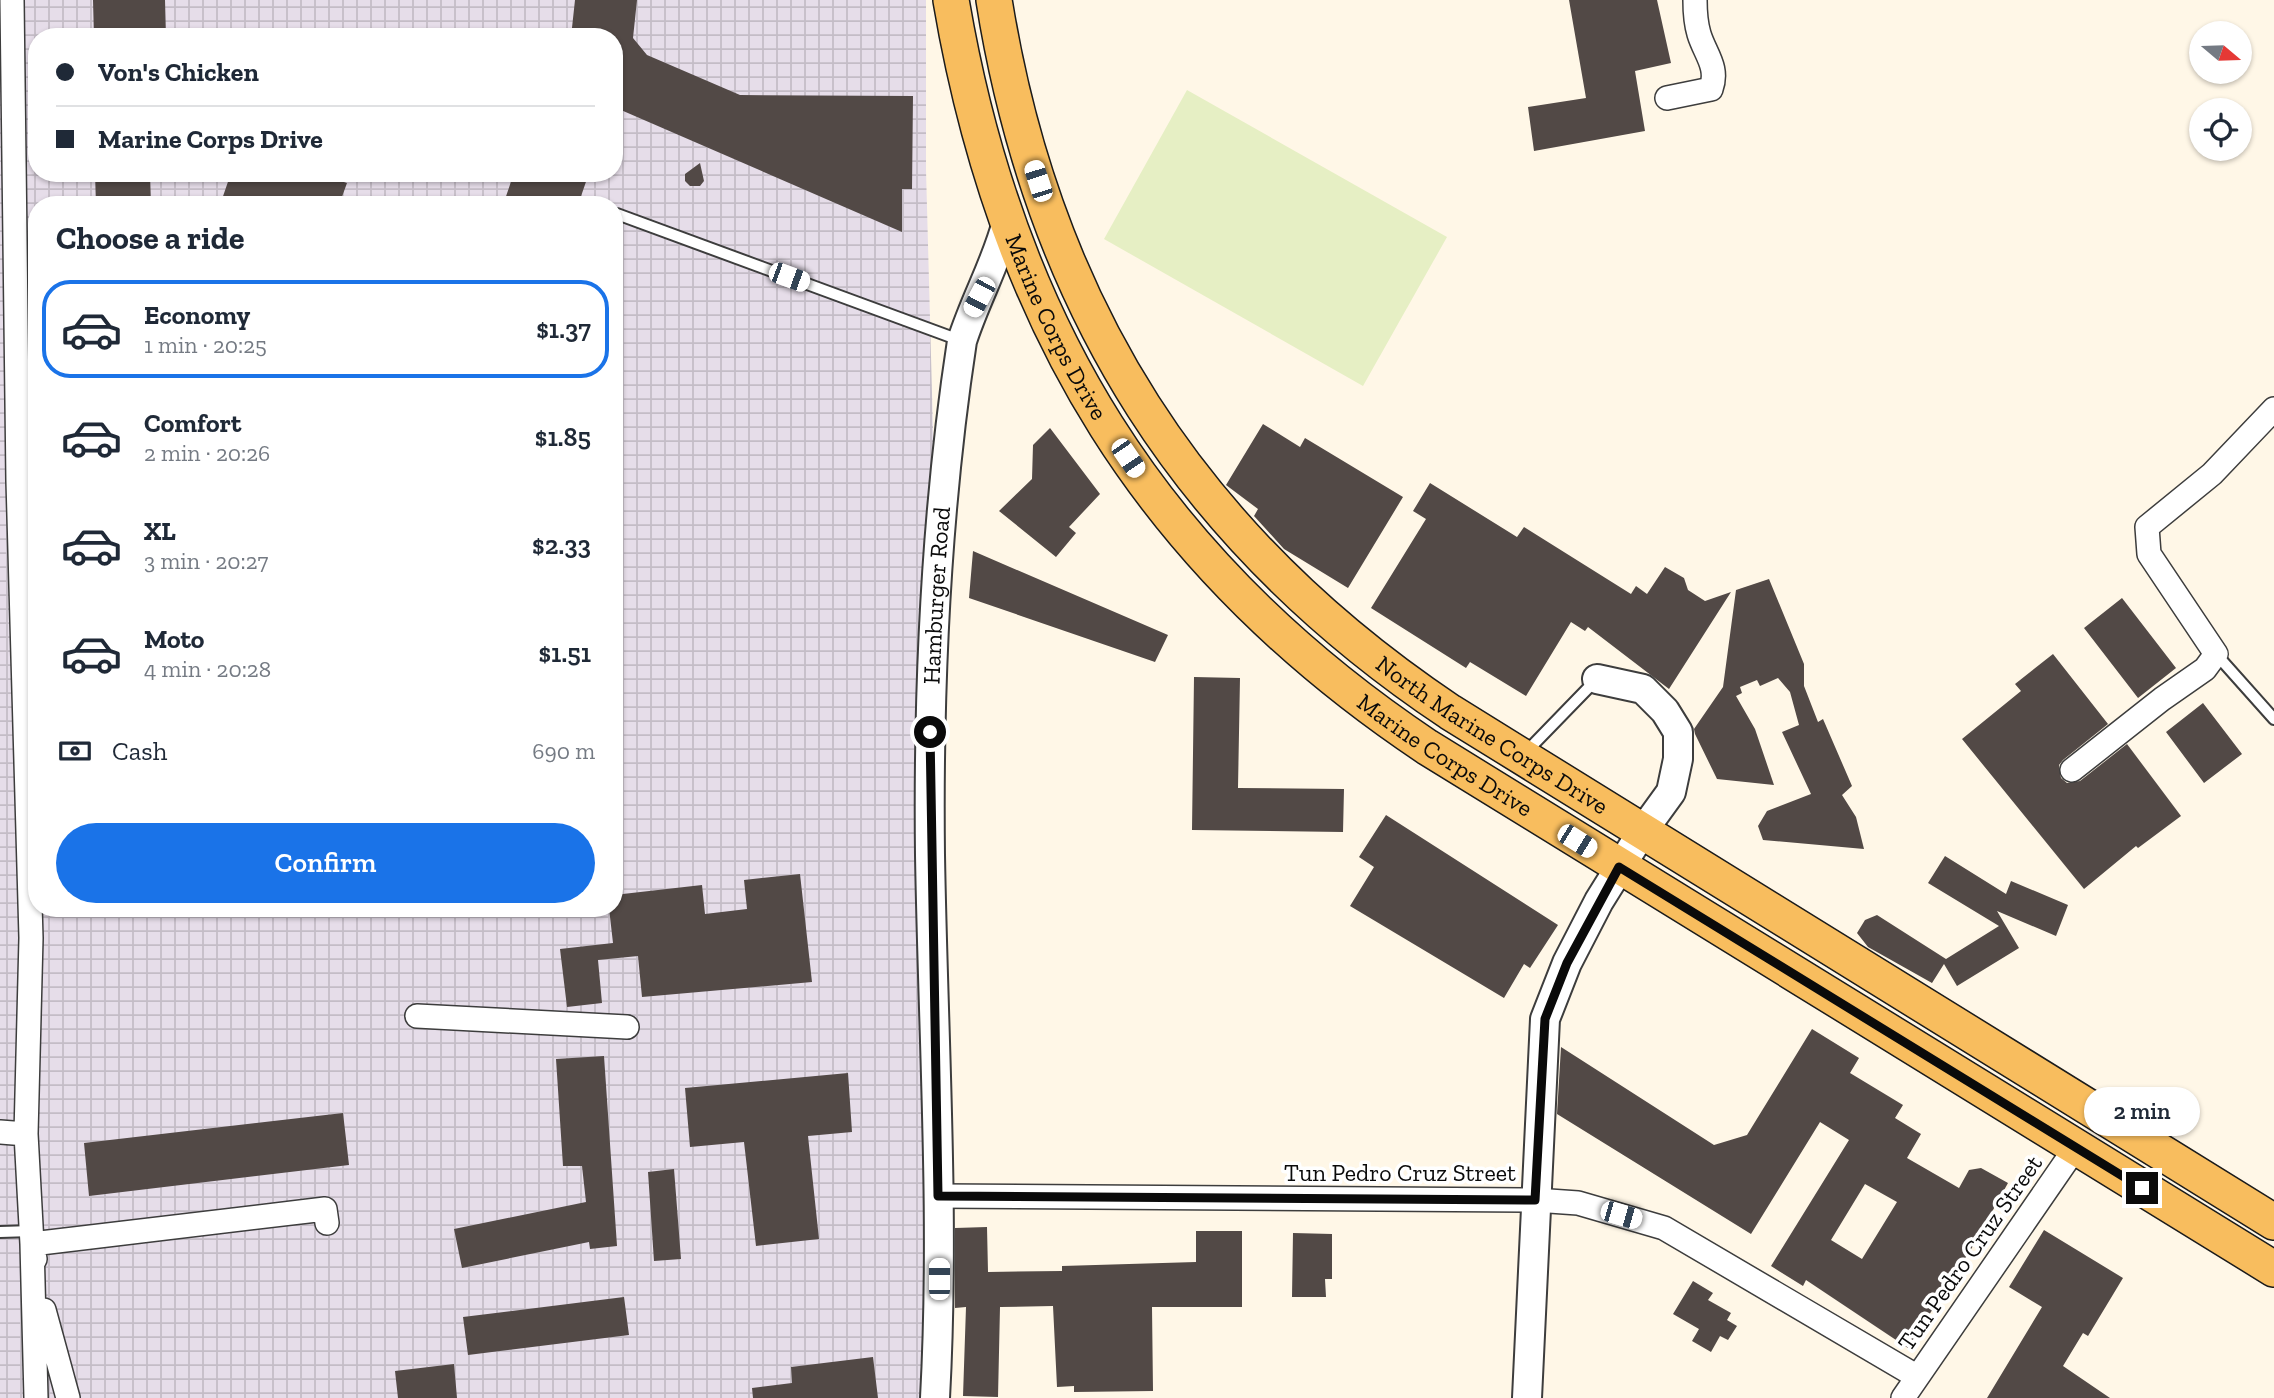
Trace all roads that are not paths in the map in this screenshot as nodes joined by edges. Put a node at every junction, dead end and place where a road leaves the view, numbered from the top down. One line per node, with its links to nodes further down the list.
1 (12, 0): 5 (street)
2 (951, 0): 8 (main road, Marine Corps Drive)
3 (994, 0): 15 (main road, North Marine Corps Drive)
4 (1695, 0): 6 (street)
5 (6, 50): 11 (street)
6 (1667, 98)
7 (623, 216): 9 (lane)
8 (1007, 222): 9 (street, Hamburger Road); 18 (main road, Marine Corps Drive)
9 (962, 341): 26 (street, Hamburger Road)
10 (2274, 409): 12 (street)
11 (9, 481): 19 (street)
12 (2216, 654): 14 (lane); 16 (street)
13 (1597, 680): 15 (lane); 17 (street)
14 (2274, 719)
15 (1521, 756): 17 (main road, North Marine Corps Drive)
16 (2072, 770)
17 (1642, 831): 18 (street); 28 (main road, North Marine Corps Drive)
18 (1619, 867): 25 (main road, Marine Corps Drive); 27 (street)
19 (28, 894)
20 (29, 917): 24 (street)
21 (417, 1016): 22 (street)
22 (627, 1027)
23 (0, 1132): 24 (street)
24 (26, 1134): 31 (street)
25 (2076, 1147): 32 (main road, Marine Corps Drive); 33 (street, Tun Pedro Cruz Street)
26 (938, 1196): 27 (street, Tun Pedro Cruz Street); 36 (street, Hamburger Road)
27 (1535, 1200): 33 (street, Tun Pedro Cruz Street); 37 (street)
28 (2274, 1222)
29 (327, 1223): 31 (street)
30 (0, 1232): 31 (lane)
31 (32, 1238): 34 (street); 35 (street)
32 (2274, 1269)
33 (1916, 1376): 38 (street)
34 (36, 1398)
35 (68, 1398)
36 (935, 1398)
37 (1527, 1398)
38 (1903, 1398)

